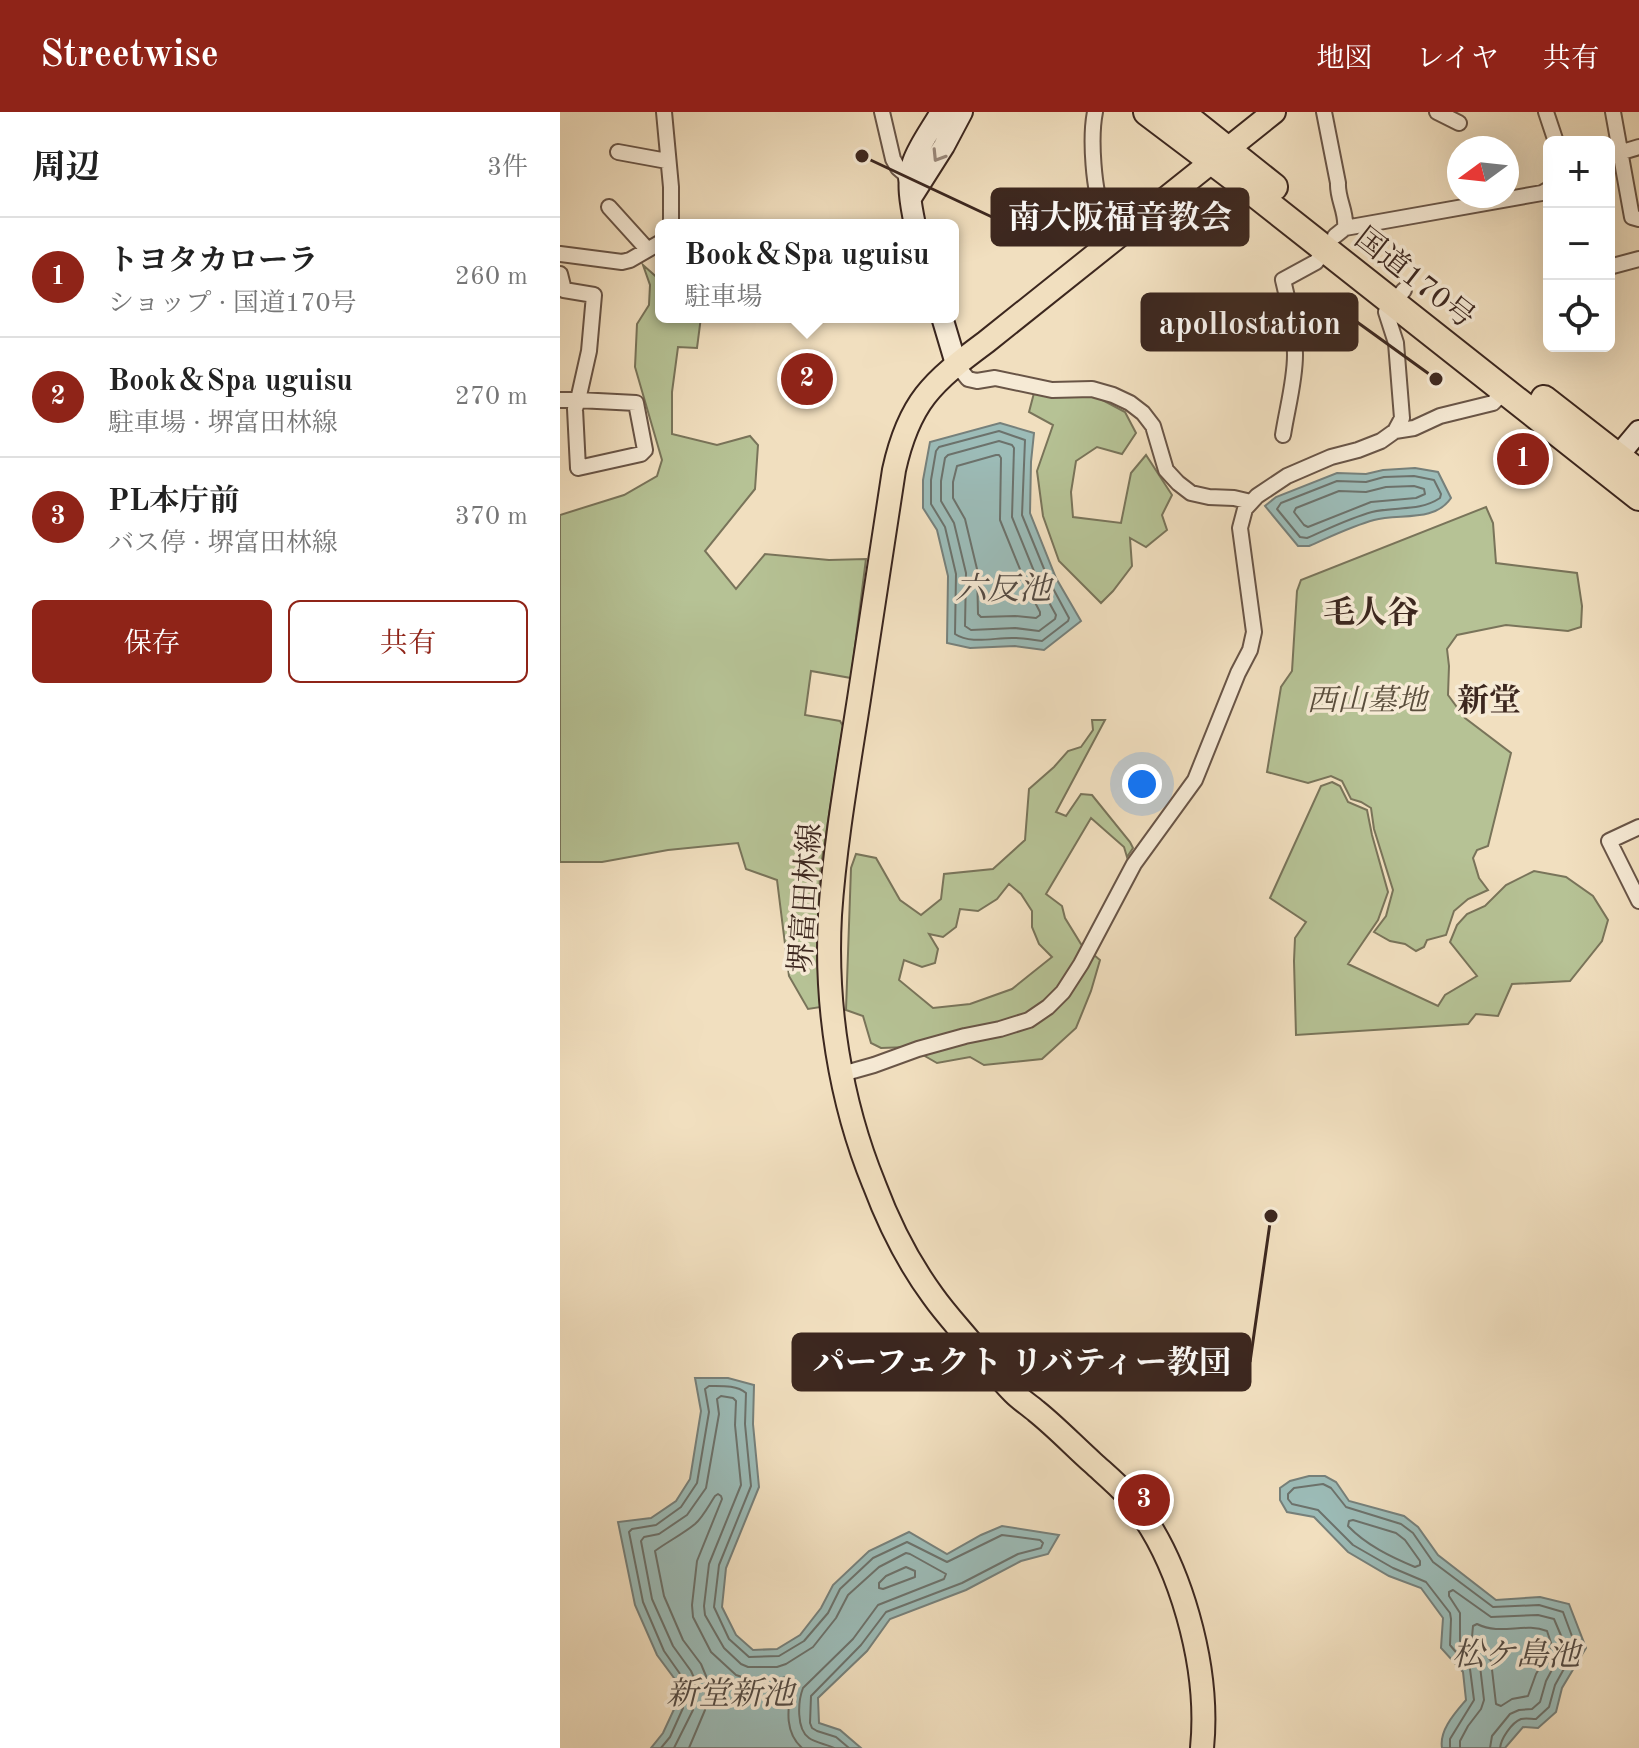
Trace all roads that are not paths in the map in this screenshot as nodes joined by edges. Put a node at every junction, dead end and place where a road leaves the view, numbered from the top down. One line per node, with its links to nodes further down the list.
1 (664, 112): 20 (street)
2 (882, 112): 22 (street)
3 (941, 112): 22 (street)
4 (962, 112): 22 (street, one-way to 22)
5 (1095, 112): 27 (street)
6 (1147, 112): 19 (highway, 国道170号)
7 (1180, 112): 19 (highway, 国道170号)
8 (1274, 112): 19 (main road, 堺富田林線)
9 (1324, 112): 28 (street)
10 (1437, 112): 13 (street)
11 (1546, 112): 14 (street)
12 (1613, 112): 15 (street)
13 (1459, 123)
14 (1554, 136)
15 (1614, 136)
16 (1639, 147): 18 (street)
17 (618, 152): 20 (street)
18 (1615, 154): 26 (street)
19 (1220, 156): 27 (main road, 堺富田林線); 28 (highway, 国道170号)
20 (667, 161): 24 (street)
21 (1543, 192): 28 (street)
22 (911, 198): 25 (street)
23 (609, 207): 29 (street)
24 (671, 219)
25 (914, 219)
26 (1639, 219)
27 (1119, 237): 36 (main road, 堺富田林線)
28 (1335, 238): 34 (highway, 国道170号); 42 (street)
29 (654, 245): 30 (street)
30 (560, 254)
31 (1639, 259): 32 (street)
32 (1615, 265)
33 (560, 274): 39 (street)
34 (1398, 297): 37 (highway, 国道170号); 40 (street); 43 (highway, 国道170号)
35 (944, 323): 36 (street)
36 (956, 364): 46 (street); 49 (main road, 堺富田林線)
37 (1505, 391): 40 (street); 43 (highway, 国道170号)
38 (561, 400): 39 (street)
39 (578, 400): 39 (street)
40 (1395, 431): 46 (street)
41 (1639, 431): 43 (street)
42 (1283, 435)
43 (1612, 464): 44 (highway, 国道170号); 45 (highway, 国道170号)
44 (1639, 473)
45 (1639, 497)
46 (1251, 502): 49 (street)
47 (1639, 827): 48 (street)
48 (1639, 901)
49 (842, 1074): 50 (main road, 堺富田林線)
50 (1202, 1748)

